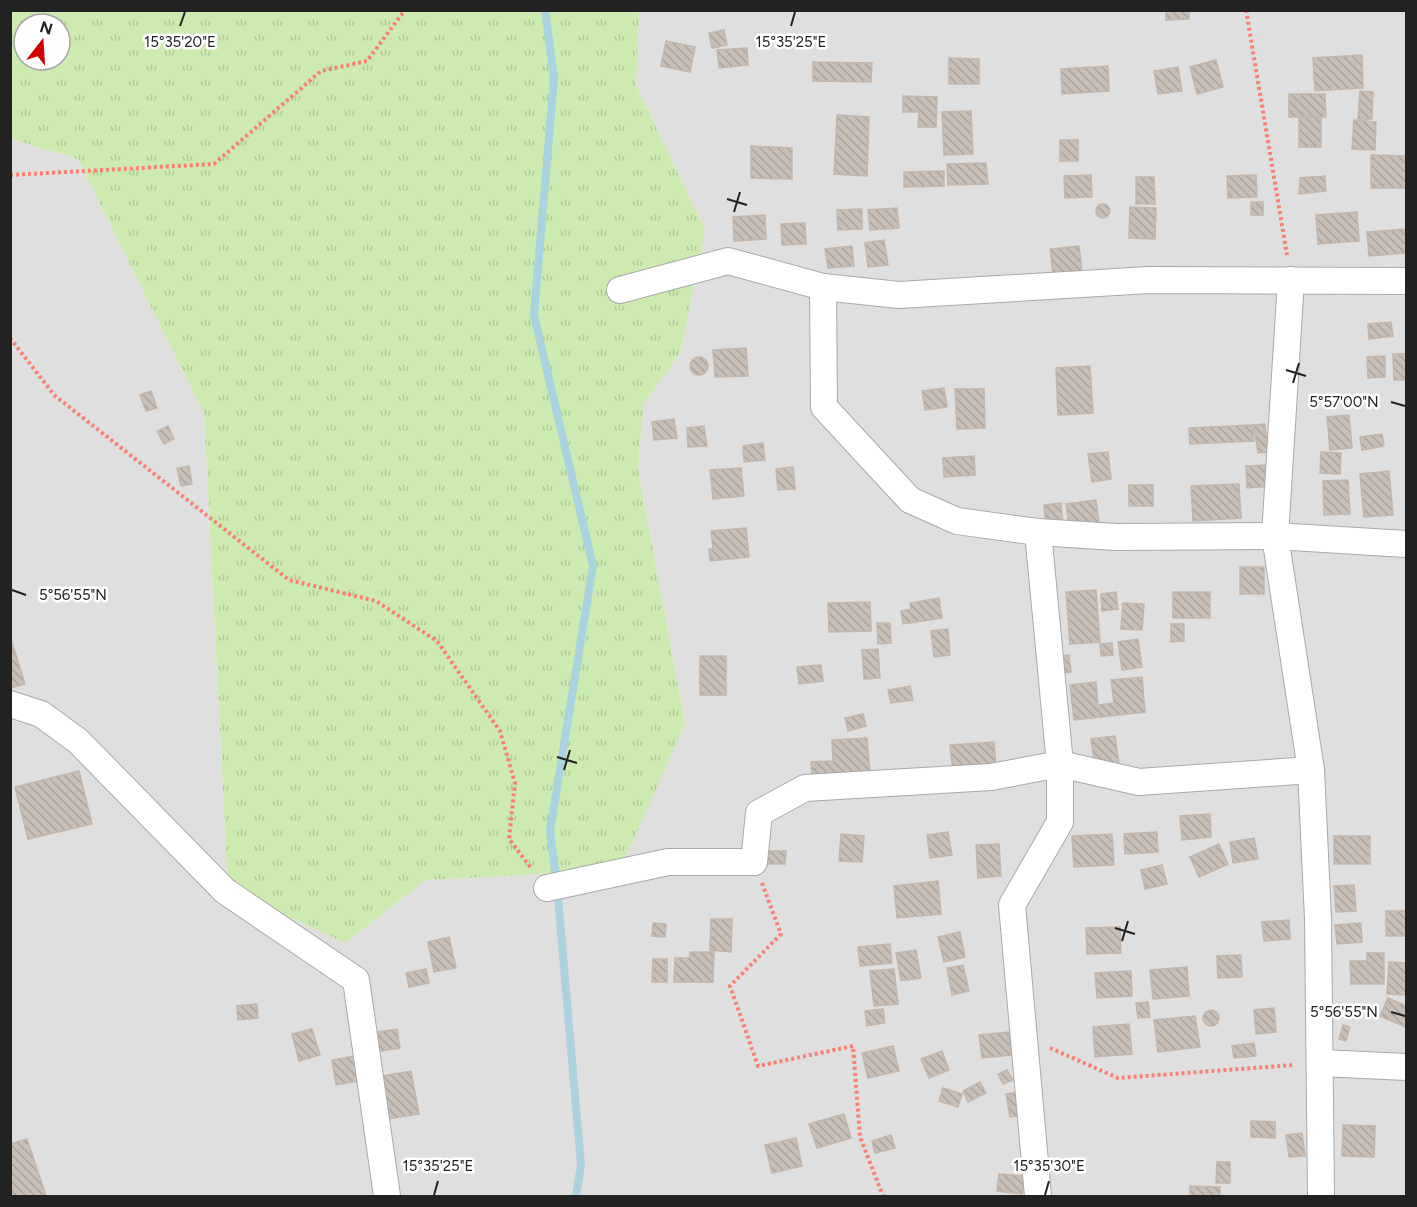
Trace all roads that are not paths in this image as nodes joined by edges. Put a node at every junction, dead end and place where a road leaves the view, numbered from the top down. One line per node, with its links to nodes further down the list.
1 (1291, 280): 2 (street); 3 (street); 6 (street)
2 (1407, 281)
3 (823, 287): 4 (street); 5 (street)
4 (620, 290)
5 (1038, 532): 6 (street); 9 (street)
6 (1275, 536): 7 (street); 10 (street)
7 (1407, 544)
8 (10, 704): 14 (street)
9 (1060, 764): 10 (street); 11 (street); 15 (street)
10 (1311, 770): 12 (street)
11 (547, 888)
12 (1321, 1063): 13 (street); 16 (street)
13 (1407, 1067)
14 (387, 1197)
15 (1038, 1197)
16 (1321, 1197)

